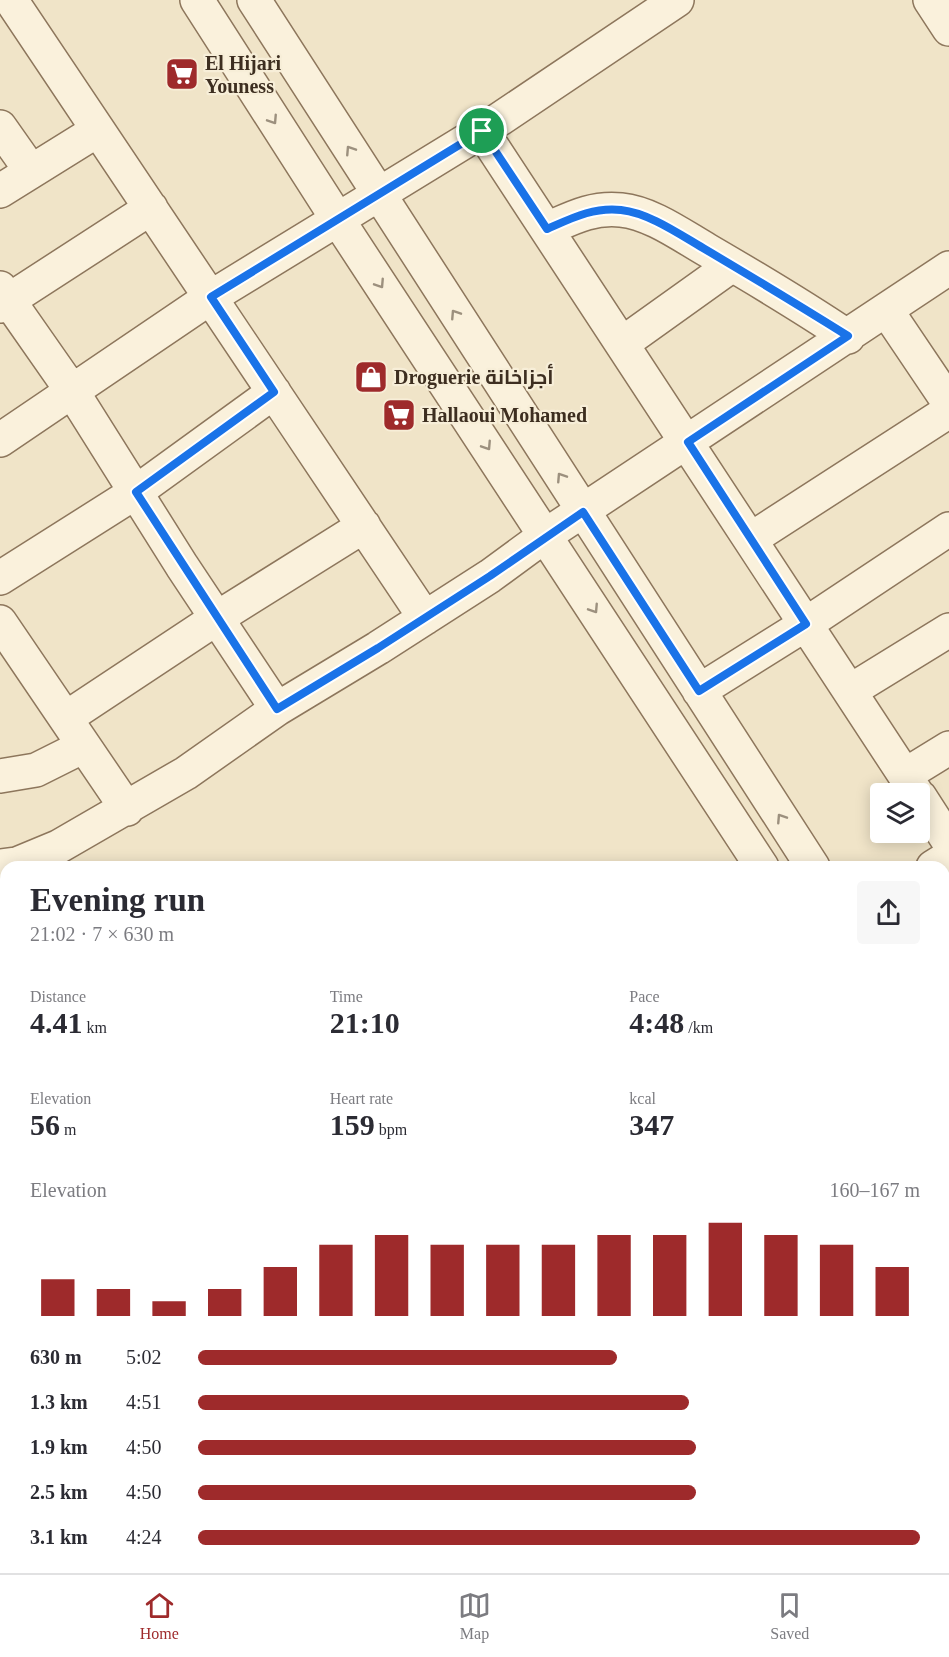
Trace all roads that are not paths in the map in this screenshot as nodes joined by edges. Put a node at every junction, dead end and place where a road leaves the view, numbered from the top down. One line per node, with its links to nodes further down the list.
1 (11, 0): 8 (street)
2 (197, 0): 14 (street, one-way to 14)
3 (254, 0): 12 (street, one-way to 3)
4 (677, 0): 9 (street)
5 (930, 0): 6 (street)
6 (949, 29)
7 (0, 127): 10 (street)
8 (98, 130): 10 (street); 13 (street)
9 (482, 131): 12 (street); 15 (street)
10 (31, 171): 11 (street)
11 (0, 191)
12 (378, 194): 14 (street); 30 (street, one-way to 12)
13 (151, 208): 18 (street); 19 (street)
14 (338, 220): 18 (street); 33 (street, one-way to 33)
15 (547, 229): 16 (street); 22 (street)
16 (732, 265): 21 (street); 22 (street)
17 (949, 268): 20 (street)
18 (211, 297): 23 (street); 24 (street)
19 (3, 298): 23 (street)
20 (887, 310): 21 (street); 25 (street)
21 (848, 336): 28 (street)
22 (622, 343): 28 (street)
23 (72, 391): 27 (street); 29 (street)
24 (274, 392): 29 (street); 31 (street)
25 (949, 403)
26 (949, 411): 34 (street)
27 (0, 440)
28 (688, 442): 30 (street); 34 (street)
29 (136, 492): 35 (street); 36 (street)
30 (583, 512): 33 (street); 41 (street)
31 (364, 526): 36 (street); 37 (street)
32 (949, 529): 39 (street)
33 (546, 535): 37 (street); 54 (street, one-way to 54)
34 (751, 539): 39 (street)
35 (0, 578)
36 (217, 618): 43 (street); 44 (street)
37 (424, 618): 43 (street)
38 (0, 622): 44 (street)
39 (806, 624): 41 (street); 42 (street)
40 (949, 630): 42 (street)
41 (699, 691): 55 (street, one-way to 41)
42 (850, 691): 48 (street)
43 (277, 709): 50 (street)
44 (66, 718): 45 (street)
45 (84, 746): 47 (street); 50 (street)
46 (949, 748): 49 (street)
47 (0, 776)
48 (911, 783)
49 (918, 783)
50 (127, 809): 53 (street)
51 (930, 813): 52 (street)
52 (949, 842)
53 (21, 861)
54 (758, 861)
55 (809, 861)

